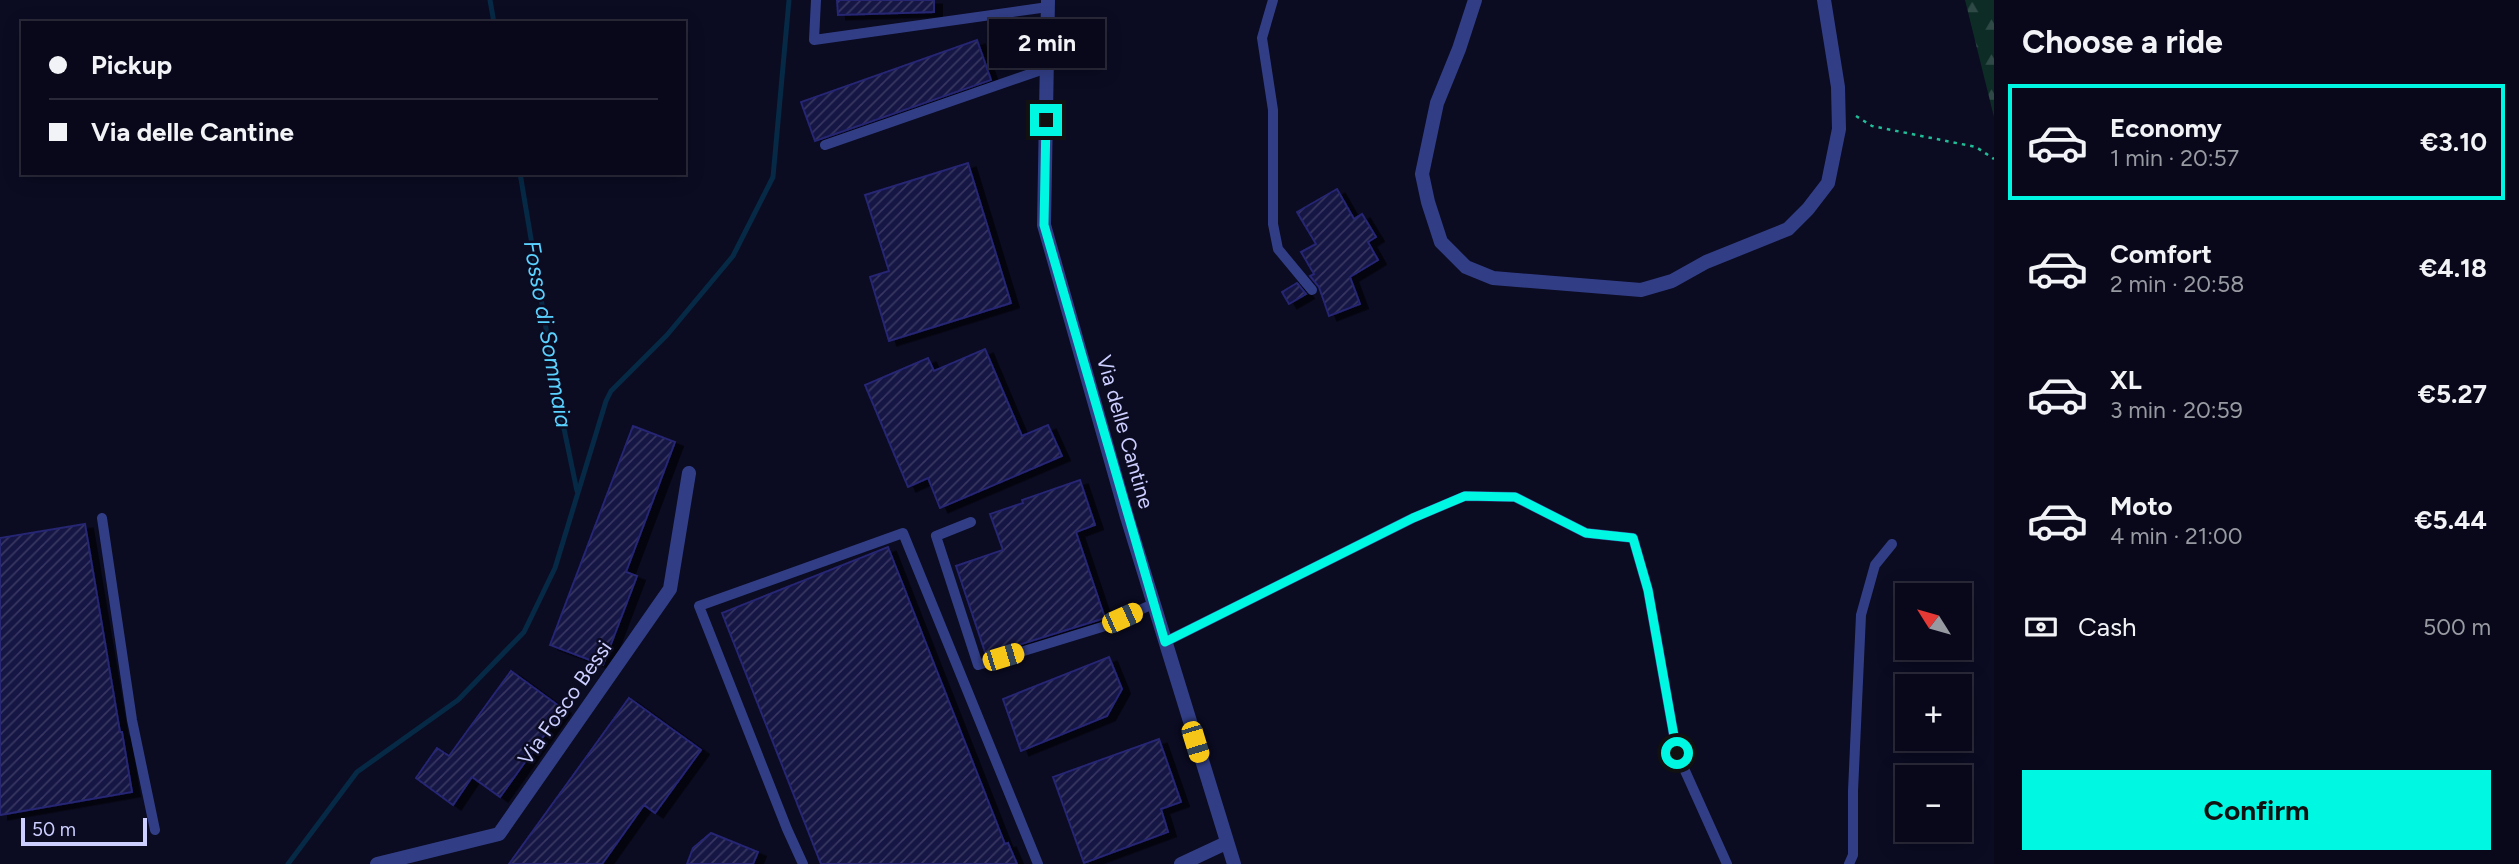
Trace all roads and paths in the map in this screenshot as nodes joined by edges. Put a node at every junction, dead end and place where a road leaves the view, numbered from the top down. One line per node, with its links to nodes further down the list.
1 (816, 0): 5 (lane)
2 (1273, 0): 10 (lane)
3 (1475, 0): 7 (street)
4 (1824, 0): 7 (street)
5 (1048, 4): 6 (street, Via delle Cantine)
6 (1047, 68): 8 (lane); 15 (street, Via delle Cantine)
7 (1838, 106): 9 (path)
8 (825, 145)
9 (1994, 159)
10 (1312, 290)
11 (689, 473): 19 (street, Via Fosco Bessi)
12 (102, 518): 17 (lane)
13 (971, 522): 15 (lane)
14 (1892, 544): 25 (lane)
15 (1153, 604): 16 (street, Via delle Cantine)
16 (1165, 642): 18 (street, Via delle Cantine); 24 (lane)
17 (155, 830)
18 (1226, 843): 22 (street); 23 (street, Via delle Cantine)
19 (377, 864)
20 (803, 864): 21 (lane)
21 (1038, 864)
22 (1181, 864)
23 (1234, 864)
24 (1727, 864)
25 (1849, 864)

